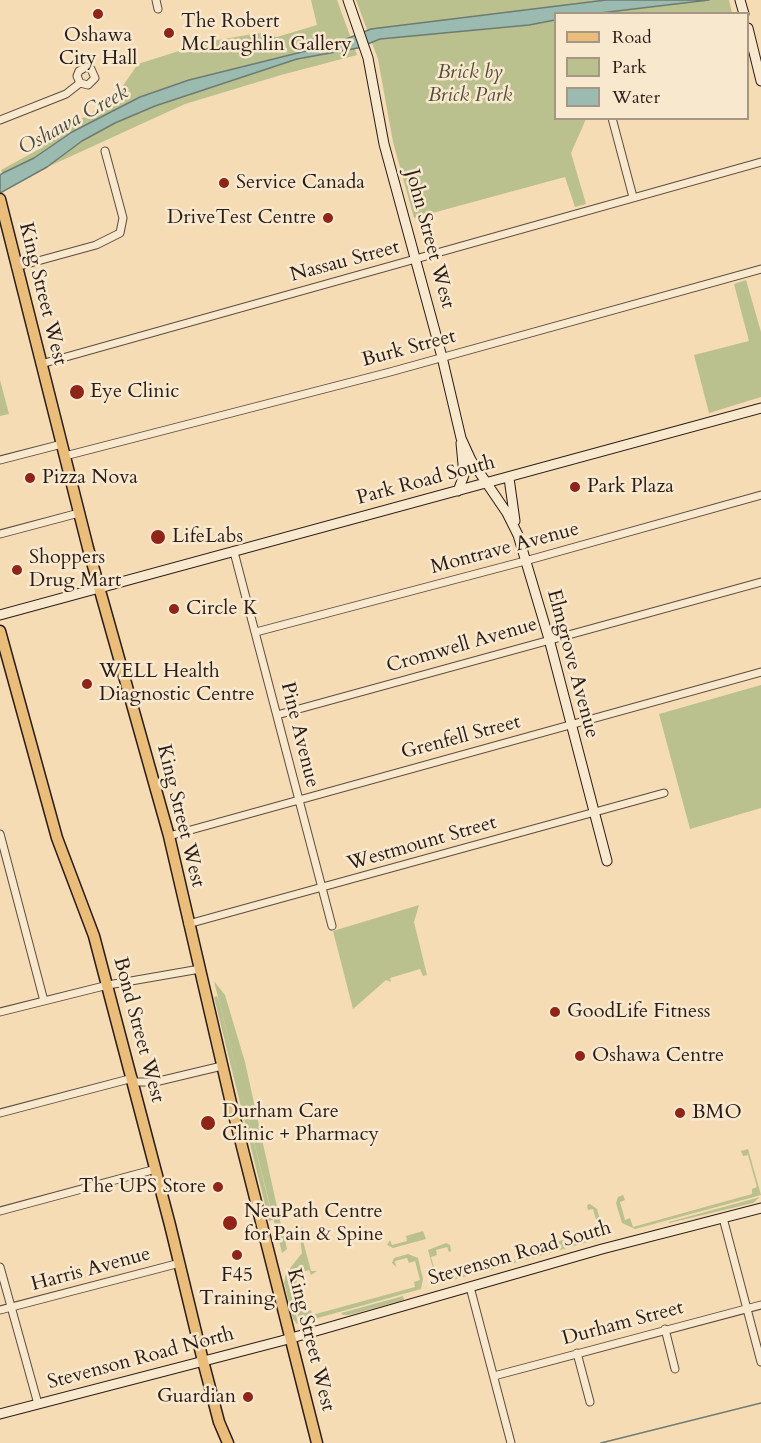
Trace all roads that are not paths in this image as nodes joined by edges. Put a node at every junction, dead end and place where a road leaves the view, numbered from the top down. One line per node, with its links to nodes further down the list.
1 (156, 0): 3 (street)
2 (348, 0): 13 (main road, John Street West)
3 (158, 9)
4 (749, 36): 5 (main road)
5 (761, 81)
6 (80, 83): 7 (street)
7 (0, 120)
8 (613, 120): 11 (street)
9 (105, 151): 14 (street)
10 (761, 162): 11 (street, Nassau Street)
11 (633, 197): 13 (street, Nassau Street)
12 (0, 200): 14 (main road, King Street West)
13 (416, 260): 16 (main road, John Street West); 17 (street, Nassau Street)
14 (16, 267): 17 (main road, King Street West)
15 (761, 269): 16 (street, Burk Street)
16 (442, 357): 19 (main road, John Street West); 21 (street, Burk Street)
17 (41, 364): 20 (main road, King Street West)
18 (761, 408): 23 (main road, Park Road South)
19 (461, 438): 24 (main road, John Street West); 25 (main road)
20 (62, 444): 21 (main road, King Street West); 22 (street)
21 (65, 456): 27 (main road, King Street West)
22 (0, 459)
23 (509, 477): 24 (main road, Park Road South); 29 (main road)
24 (486, 483): 25 (main road, Park Road South); 29 (main road, Elmgrove Avenue)
25 (458, 491): 30 (main road, Park Road South)
26 (761, 495): 31 (street, Montrave Avenue)
27 (80, 513): 28 (street); 33 (main road, King Street West)
28 (0, 534)
29 (518, 535): 31 (main road, Elmgrove Avenue)
30 (234, 552): 33 (main road, Park Road South); 36 (street, Pine Avenue)
31 (525, 561): 36 (street, Montrave Avenue); 37 (main road, Elmgrove Avenue)
32 (761, 582): 37 (street, Cromwell Avenue)
33 (101, 590): 34 (main road, Park Road South); 45 (main road, King Street West)
34 (0, 615)
35 (0, 631): 51 (main road, Bond Street West)
36 (256, 632): 39 (street, Pine Avenue)
37 (549, 639): 39 (street, Cromwell Avenue); 40 (main road, Elmgrove Avenue)
38 (761, 672): 40 (street, Grenfell Street)
39 (277, 715): 42 (street, Pine Avenue)
40 (570, 725): 42 (street, Grenfell Street); 43 (main road, Elmgrove Avenue)
41 (664, 794): 43 (street, Westmount Street)
42 (298, 800): 45 (street, Grenfell Street); 47 (street, Pine Avenue)
43 (594, 813): 46 (main road, Elmgrove Avenue); 47 (street, Westmount Street)
44 (0, 834): 52 (street)
45 (169, 836): 48 (main road, King Street West)
46 (606, 861)
47 (321, 889): 48 (street, Westmount Street); 49 (street, Pine Avenue)
48 (188, 924): 50 (main road, King Street West)
49 (332, 926)
50 (200, 969): 51 (street); 54 (main road, King Street West)
51 (108, 985): 52 (street); 55 (main road, Bond Street West)
52 (44, 1001): 53 (street)
53 (0, 1012)
54 (222, 1066): 55 (street); 69 (main road, King Street West)
55 (134, 1080): 56 (street); 57 (main road, Bond Street West)
56 (0, 1113)
57 (156, 1169): 59 (street); 61 (main road, Bond Street West)
58 (761, 1208): 60 (main road, Stevenson Road South)
59 (0, 1211)
60 (723, 1218): 63 (main road, Stevenson Road South); 67 (street)
61 (180, 1263): 65 (street, Harris Avenue); 71 (main road, Bond Street West)
62 (0, 1267): 65 (street)
63 (470, 1287): 69 (main road, Stevenson Road South); 74 (street)
64 (761, 1305): 67 (street, Durham Street)
65 (10, 1308): 66 (street, Harris Avenue); 76 (street)
66 (0, 1310)
67 (747, 1310): 68 (street, Durham Street); 72 (street)
68 (664, 1329): 70 (street, Durham Street); 73 (street)
69 (291, 1338): 71 (main road, Stevenson Road North); 79 (main road, King Street West)
70 (577, 1353): 74 (street, Durham Street); 75 (street)
71 (202, 1361): 76 (main road, Stevenson Road North); 78 (main road, Bond Street West)
72 (761, 1362)
73 (675, 1369)
74 (494, 1376): 80 (street)
75 (590, 1402)
76 (38, 1404): 77 (main road, Stevenson Road North)
77 (0, 1414)
78 (228, 1443)
79 (317, 1443)
80 (511, 1443)

